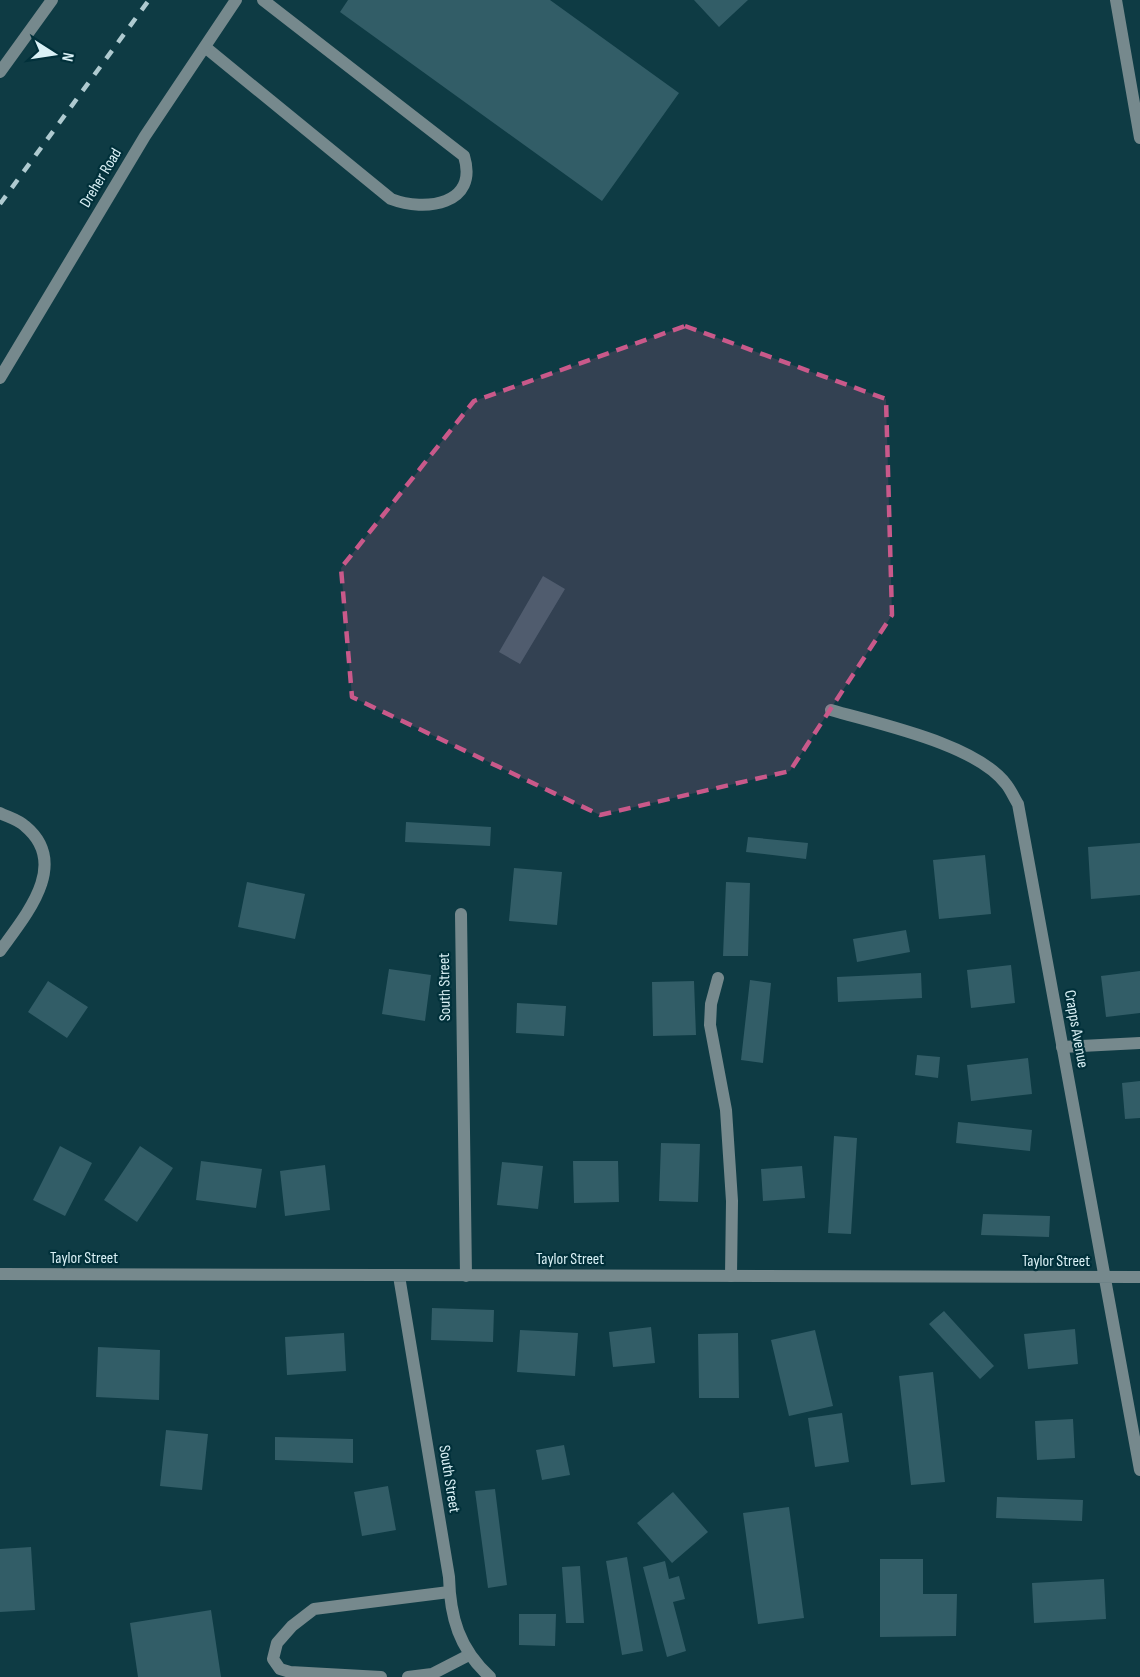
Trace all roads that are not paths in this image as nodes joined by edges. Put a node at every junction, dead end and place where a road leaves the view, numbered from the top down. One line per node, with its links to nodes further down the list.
1 (52, 0): 6 (street)
2 (236, 0): 5 (street, Dreher Road)
3 (262, 0): 5 (street)
4 (1116, 0): 7 (street)
5 (204, 46): 8 (street, Dreher Road)
6 (0, 72)
7 (1140, 138)
8 (0, 378)
9 (831, 710): 15 (street, Crapps Avenue)
10 (0, 813): 12 (street)
11 (461, 914): 18 (street, South Street)
12 (0, 951)
13 (718, 978): 19 (street)
14 (1140, 1043): 15 (street)
15 (1062, 1047): 20 (street, Crapps Avenue)
16 (0, 1274): 17 (street, Taylor Street)
17 (399, 1276): 18 (street, Taylor Street); 23 (street, South Street)
18 (466, 1276): 19 (street, Taylor Street)
19 (731, 1276): 20 (street, Taylor Street)
20 (1106, 1277): 21 (street, Taylor Street); 22 (street, Crapps Avenue)
21 (1140, 1277)
22 (1140, 1470)
23 (449, 1592): 24 (street, South Street); 25 (street)
24 (470, 1655): 26 (street); 27 (street, South Street)
25 (381, 1677)
26 (408, 1677)
27 (490, 1677)

